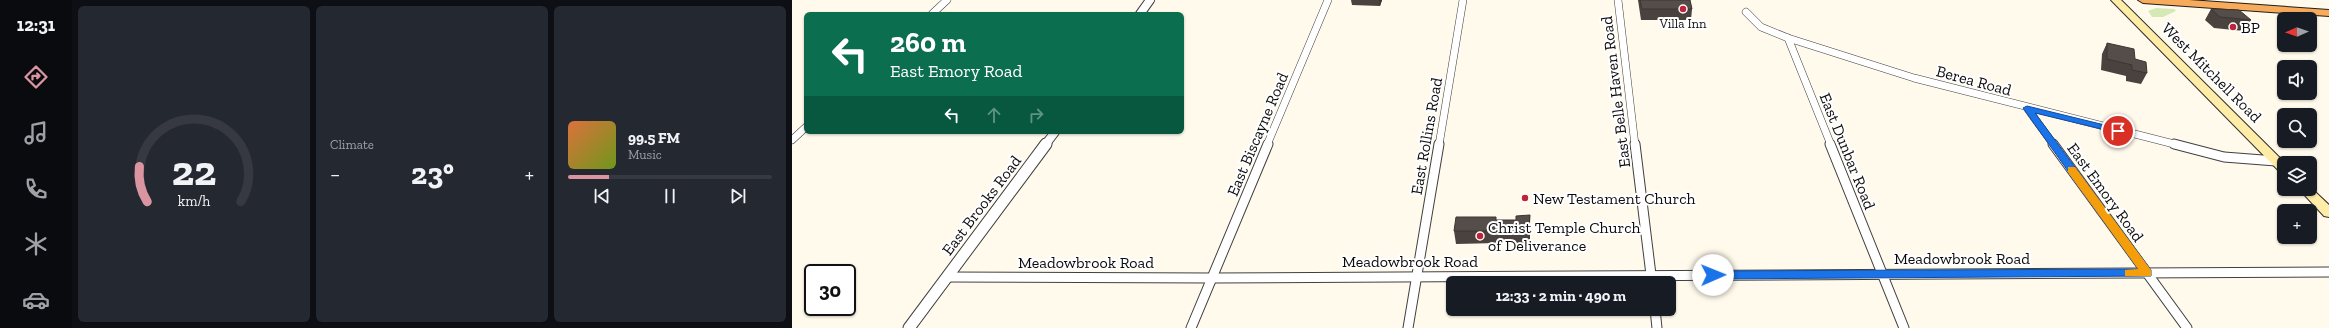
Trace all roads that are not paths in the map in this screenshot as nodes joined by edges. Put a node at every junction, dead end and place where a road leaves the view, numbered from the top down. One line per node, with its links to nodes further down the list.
1 (947, 0): 8 (street)
2 (1150, 0): 9 (street)
3 (1328, 0): 28 (street, East Biscayne Road)
4 (1463, 0): 24 (street, East Rollins Road)
5 (1618, 0): 26 (street, East Belle Haven Road)
6 (2116, 0): 17 (main road, West Mitchell Road)
7 (2143, 0): 11 (highway)
8 (934, 12)
9 (1141, 12)
10 (1746, 12): 12 (street, Berea Road)
11 (2329, 13)
12 (1788, 38): 13 (street, Berea Road); 22 (street, East Dunbar Road)
13 (2027, 108): 18 (street, Berea Road); 23 (street, East Emory Road)
14 (804, 129): 16 (street)
15 (1053, 134): 27 (street, East Brooks Road)
16 (792, 140)
17 (2277, 162)
18 (2277, 165)
19 (2311, 196): 20 (main road)
20 (2329, 213)
21 (2329, 272): 23 (street, Meadowbrook Road)
22 (1882, 273): 23 (street, Meadowbrook Road); 29 (street, Meadowbrook Road); 35 (street, East Dunbar Road)
23 (2147, 273): 36 (street, East Emory Road)
24 (1416, 276): 25 (street, Meadowbrook Road); 28 (street, Meadowbrook Road); 33 (street, East Rollins Road)
25 (1446, 276)
26 (1651, 276)
27 (946, 277): 28 (street, Meadowbrook Road); 31 (street, East Brooks Road)
28 (1212, 278): 32 (street, East Biscayne Road)
29 (1676, 278)
30 (1656, 316): 34 (street)
31 (909, 328)
32 (1192, 328)
33 (1408, 328)
34 (1657, 328)
35 (1904, 328)
36 (2187, 328)

